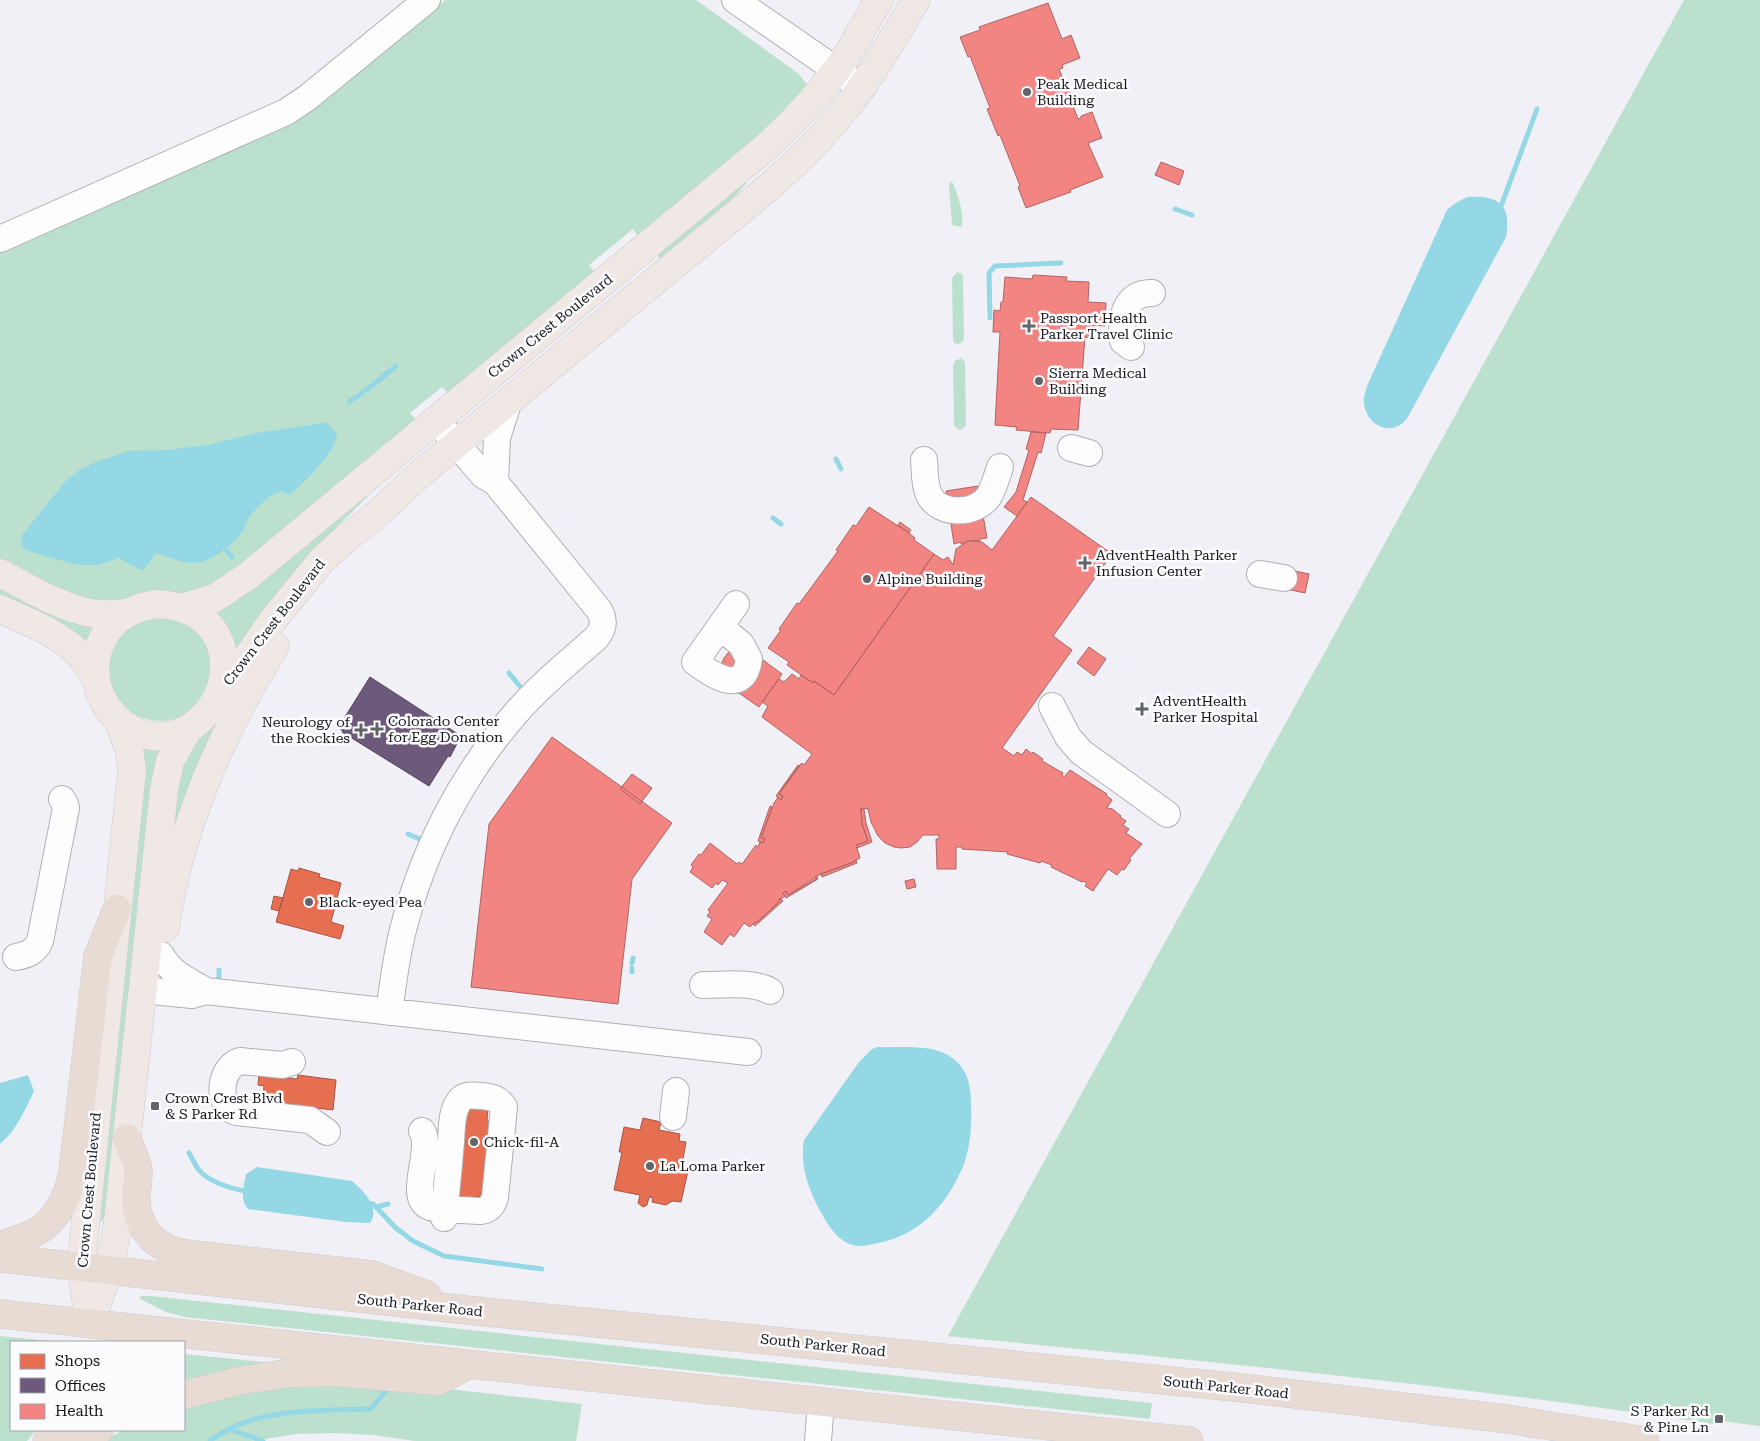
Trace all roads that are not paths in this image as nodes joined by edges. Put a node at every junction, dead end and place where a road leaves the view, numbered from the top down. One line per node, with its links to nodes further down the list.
1 (427, 0): 7 (street)
2 (735, 0): 5 (street)
3 (879, 0): 5 (main road, Crown Crest Boulevard)
4 (916, 0): 6 (main road, Crown Crest Boulevard)
5 (836, 71): 6 (street); 8 (main road, Crown Crest Boulevard)
6 (862, 88): 9 (main road, Crown Crest Boulevard)
7 (0, 239)
8 (629, 262): 9 (street); 13 (main road, Crown Crest Boulevard)
9 (650, 286): 12 (main road, Crown Crest Boulevard)
10 (1152, 293): 11 (street)
11 (1131, 347)
12 (508, 403): 14 (main road, Crown Crest Boulevard); 17 (street)
13 (436, 420): 14 (street); 21 (main road, Crown Crest Boulevard)
14 (457, 445): 17 (street); 18 (main road, Crown Crest Boulevard)
15 (924, 460): 16 (street)
16 (1000, 467)
17 (496, 482): 39 (street)
18 (374, 517): 26 (main road, Crown Crest Boulevard); 33 (main road, Crown Crest Boulevard)
19 (0, 573): 23 (main road)
20 (736, 604): 24 (street)
21 (182, 608): 23 (main road); 26 (main road)
22 (0, 609): 25 (main road)
23 (128, 613): 25 (main road)
24 (720, 627): 24 (street)
25 (96, 679): 28 (main road)
26 (222, 690): 29 (main road)
27 (1052, 706): 31 (street)
28 (118, 720): 29 (main road); 32 (main road, Crown Crest Boulevard)
29 (189, 728): 36 (main road, Crown Crest Boulevard)
30 (62, 799): 34 (street)
31 (1168, 814)
32 (117, 909): 48 (highway); 50 (main road, Crown Crest Boulevard)
33 (161, 955): 36 (main road, Crown Crest Boulevard); 37 (street)
34 (8, 963)
35 (703, 985): 38 (street)
36 (142, 990): 37 (street); 46 (main road, Crown Crest Boulevard)
37 (206, 991): 39 (street)
38 (770, 991)
39 (389, 1012): 40 (street)
40 (748, 1052)
41 (292, 1062): 45 (street)
42 (676, 1091): 43 (street)
43 (673, 1117)
44 (422, 1131): 47 (street)
45 (327, 1132)
46 (127, 1138): 51 (main road, Crown Crest Boulevard); 52 (highway)
47 (444, 1213)
48 (0, 1246)
49 (0, 1258): 50 (highway, South Parker Road)
50 (80, 1267): 51 (highway, South Parker Road); 54 (main road, Crown Crest Boulevard)
51 (109, 1270): 52 (highway, South Parker Road); 54 (main road, Crown Crest Boulevard)
52 (466, 1310): 64 (highway, South Parker Road)
53 (0, 1314): 54 (highway)
54 (88, 1333): 55 (highway)
55 (468, 1365): 56 (highway); 57 (highway)
56 (185, 1394)
57 (821, 1402): 62 (street); 63 (highway)
58 (56, 1431): 60 (highway)
59 (98, 1431): 61 (highway)
60 (47, 1441)
61 (80, 1441)
62 (818, 1441)
63 (1189, 1441)
64 (1645, 1441)

